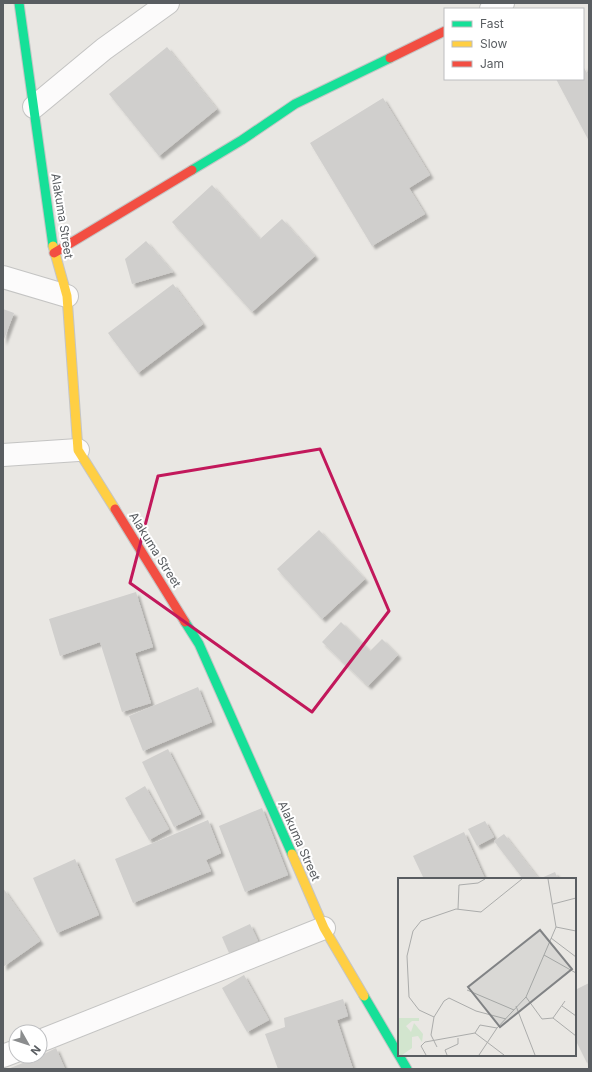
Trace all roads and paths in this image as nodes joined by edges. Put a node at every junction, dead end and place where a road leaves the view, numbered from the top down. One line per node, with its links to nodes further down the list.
1 (19, 3): 6 (street, Alakuma Street)
2 (168, 3): 6 (street)
3 (503, 3): 4 (street)
4 (493, 8)
5 (444, 31): 7 (street)
6 (34, 107): 7 (street, Alakuma Street)
7 (54, 254): 9 (street, Alakuma Street)
8 (3, 277): 9 (street)
9 (67, 296): 10 (street, Alakuma Street)
10 (78, 450): 11 (street); 12 (street, Alakuma Street)
11 (3, 455)
12 (324, 928): 13 (street); 14 (street, Alakuma Street)
13 (48, 1038)
14 (398, 1054)
15 (399, 1056): 16 (street, Alakuma Street)
16 (407, 1069)

